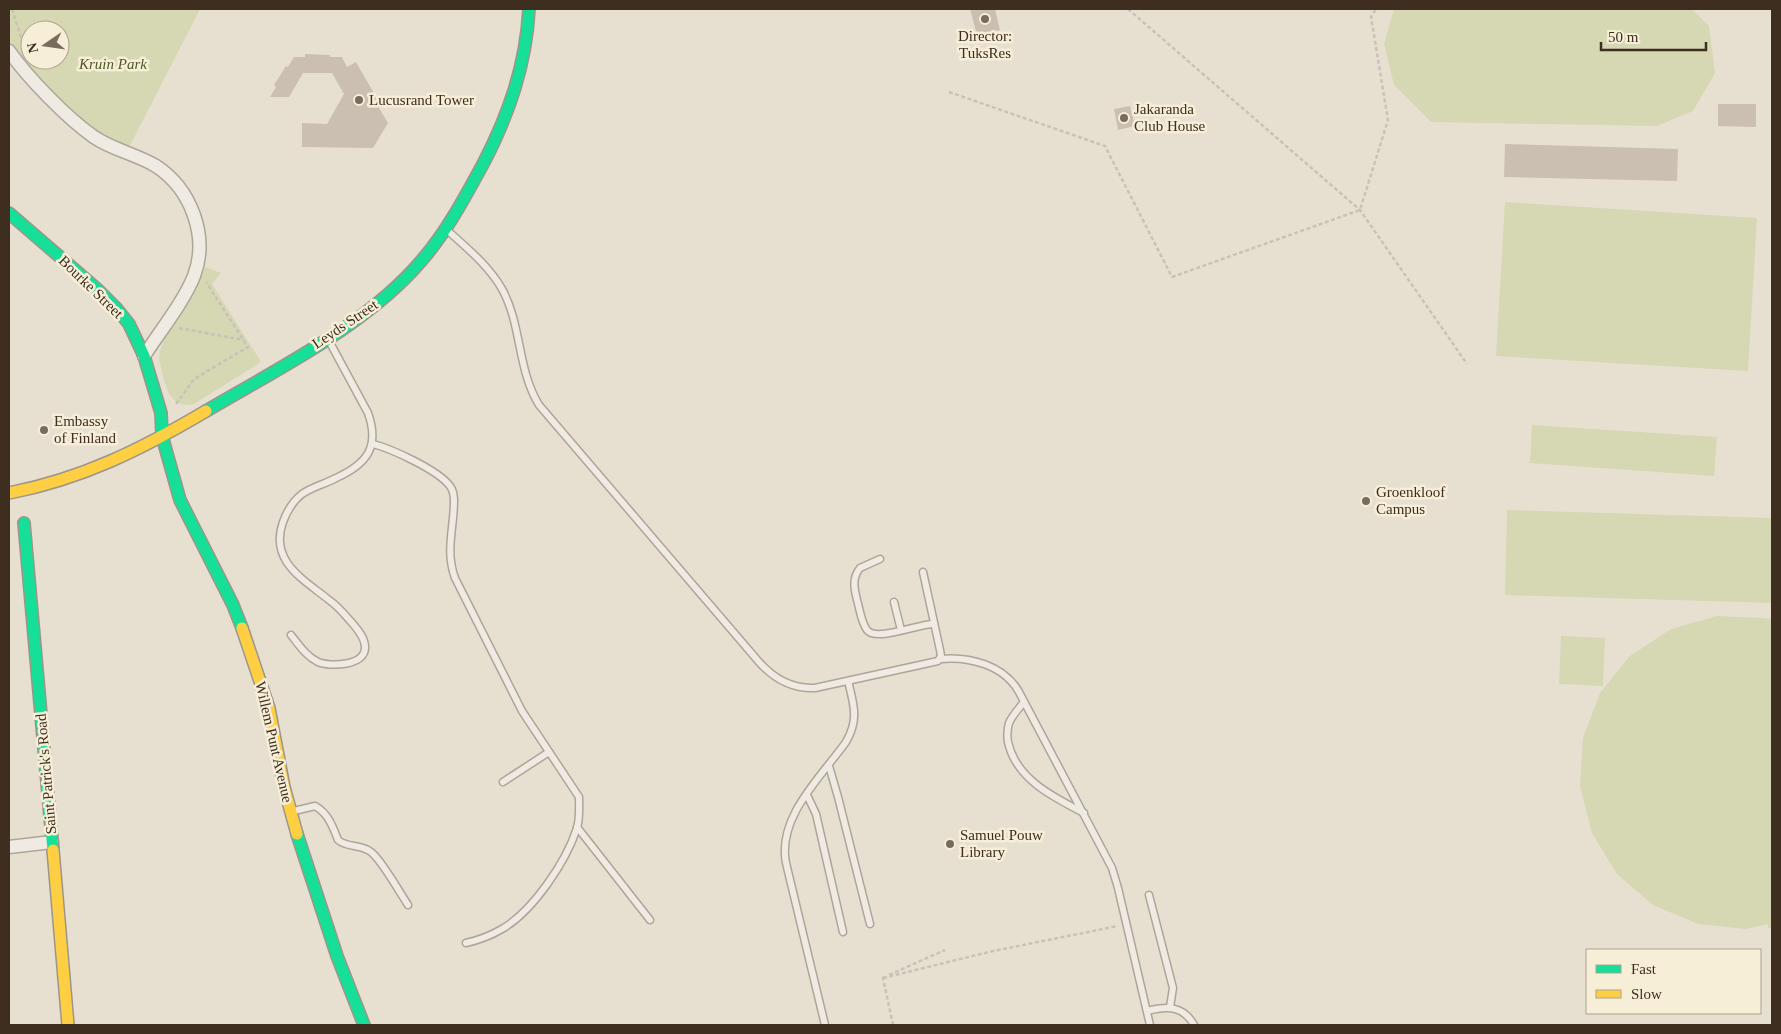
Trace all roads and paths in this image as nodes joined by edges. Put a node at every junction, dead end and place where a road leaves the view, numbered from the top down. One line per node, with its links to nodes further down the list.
1 (12, 9): 5 (path)
2 (529, 9): 9 (street, Leyds Street)
3 (1128, 9): 7 (path)
4 (1376, 9): 7 (path)
5 (13, 58): 10 (street)
6 (949, 92): 7 (path)
7 (1360, 210): 15 (path)
8 (9, 213): 14 (street, Bourke Street)
9 (446, 230): 12 (street, Leyds Street); 28 (lane)
10 (196, 268): 11 (street); 13 (path)
11 (164, 325): 13 (path); 14 (street)
12 (327, 337): 17 (street, Leyds Street); 18 (lane)
13 (244, 340): 16 (path)
14 (144, 356): 16 (street, Bourke Street)
15 (1467, 364)
16 (162, 424): 17 (street, Bourke Street)
17 (162, 436): 19 (street, Leyds Street); 34 (street, Willem Punt Avenue)
18 (372, 444): 26 (lane); 30 (lane)
19 (9, 492)
20 (24, 523): 37 (street, Saint Patrick's Road)
21 (880, 559): 25 (lane)
22 (923, 572): 24 (lane)
23 (894, 602): 25 (lane)
24 (933, 624): 25 (lane); 27 (lane)
25 (901, 630)
26 (291, 635)
27 (940, 659): 28 (lane); 29 (lane)
28 (848, 681): 31 (lane)
29 (1024, 702): 35 (lane); 35 (lane)
30 (549, 752): 32 (lane); 36 (lane)
31 (829, 766): 33 (lane); 42 (lane)
32 (503, 782)
33 (807, 795): 44 (lane); 52 (lane)
34 (290, 812): 40 (lane); 51 (street, Willem Punt Avenue)
35 (1084, 813): 43 (lane)
36 (577, 827): 41 (lane); 45 (lane)
37 (52, 842): 38 (street); 50 (street, Saint Patrick's Road)
38 (9, 847)
39 (1149, 895): 48 (lane)
40 (408, 905)
41 (650, 920)
42 (870, 924)
43 (1127, 924): 47 (path); 49 (lane)
44 (843, 932)
45 (466, 944)
46 (945, 950): 47 (path)
47 (883, 978): 53 (path)
48 (1170, 1008): 49 (lane); 55 (lane)
49 (1146, 1011): 54 (lane)
50 (68, 1025)
51 (364, 1025)
52 (826, 1025)
53 (894, 1025)
54 (1150, 1025)
55 (1194, 1025)

